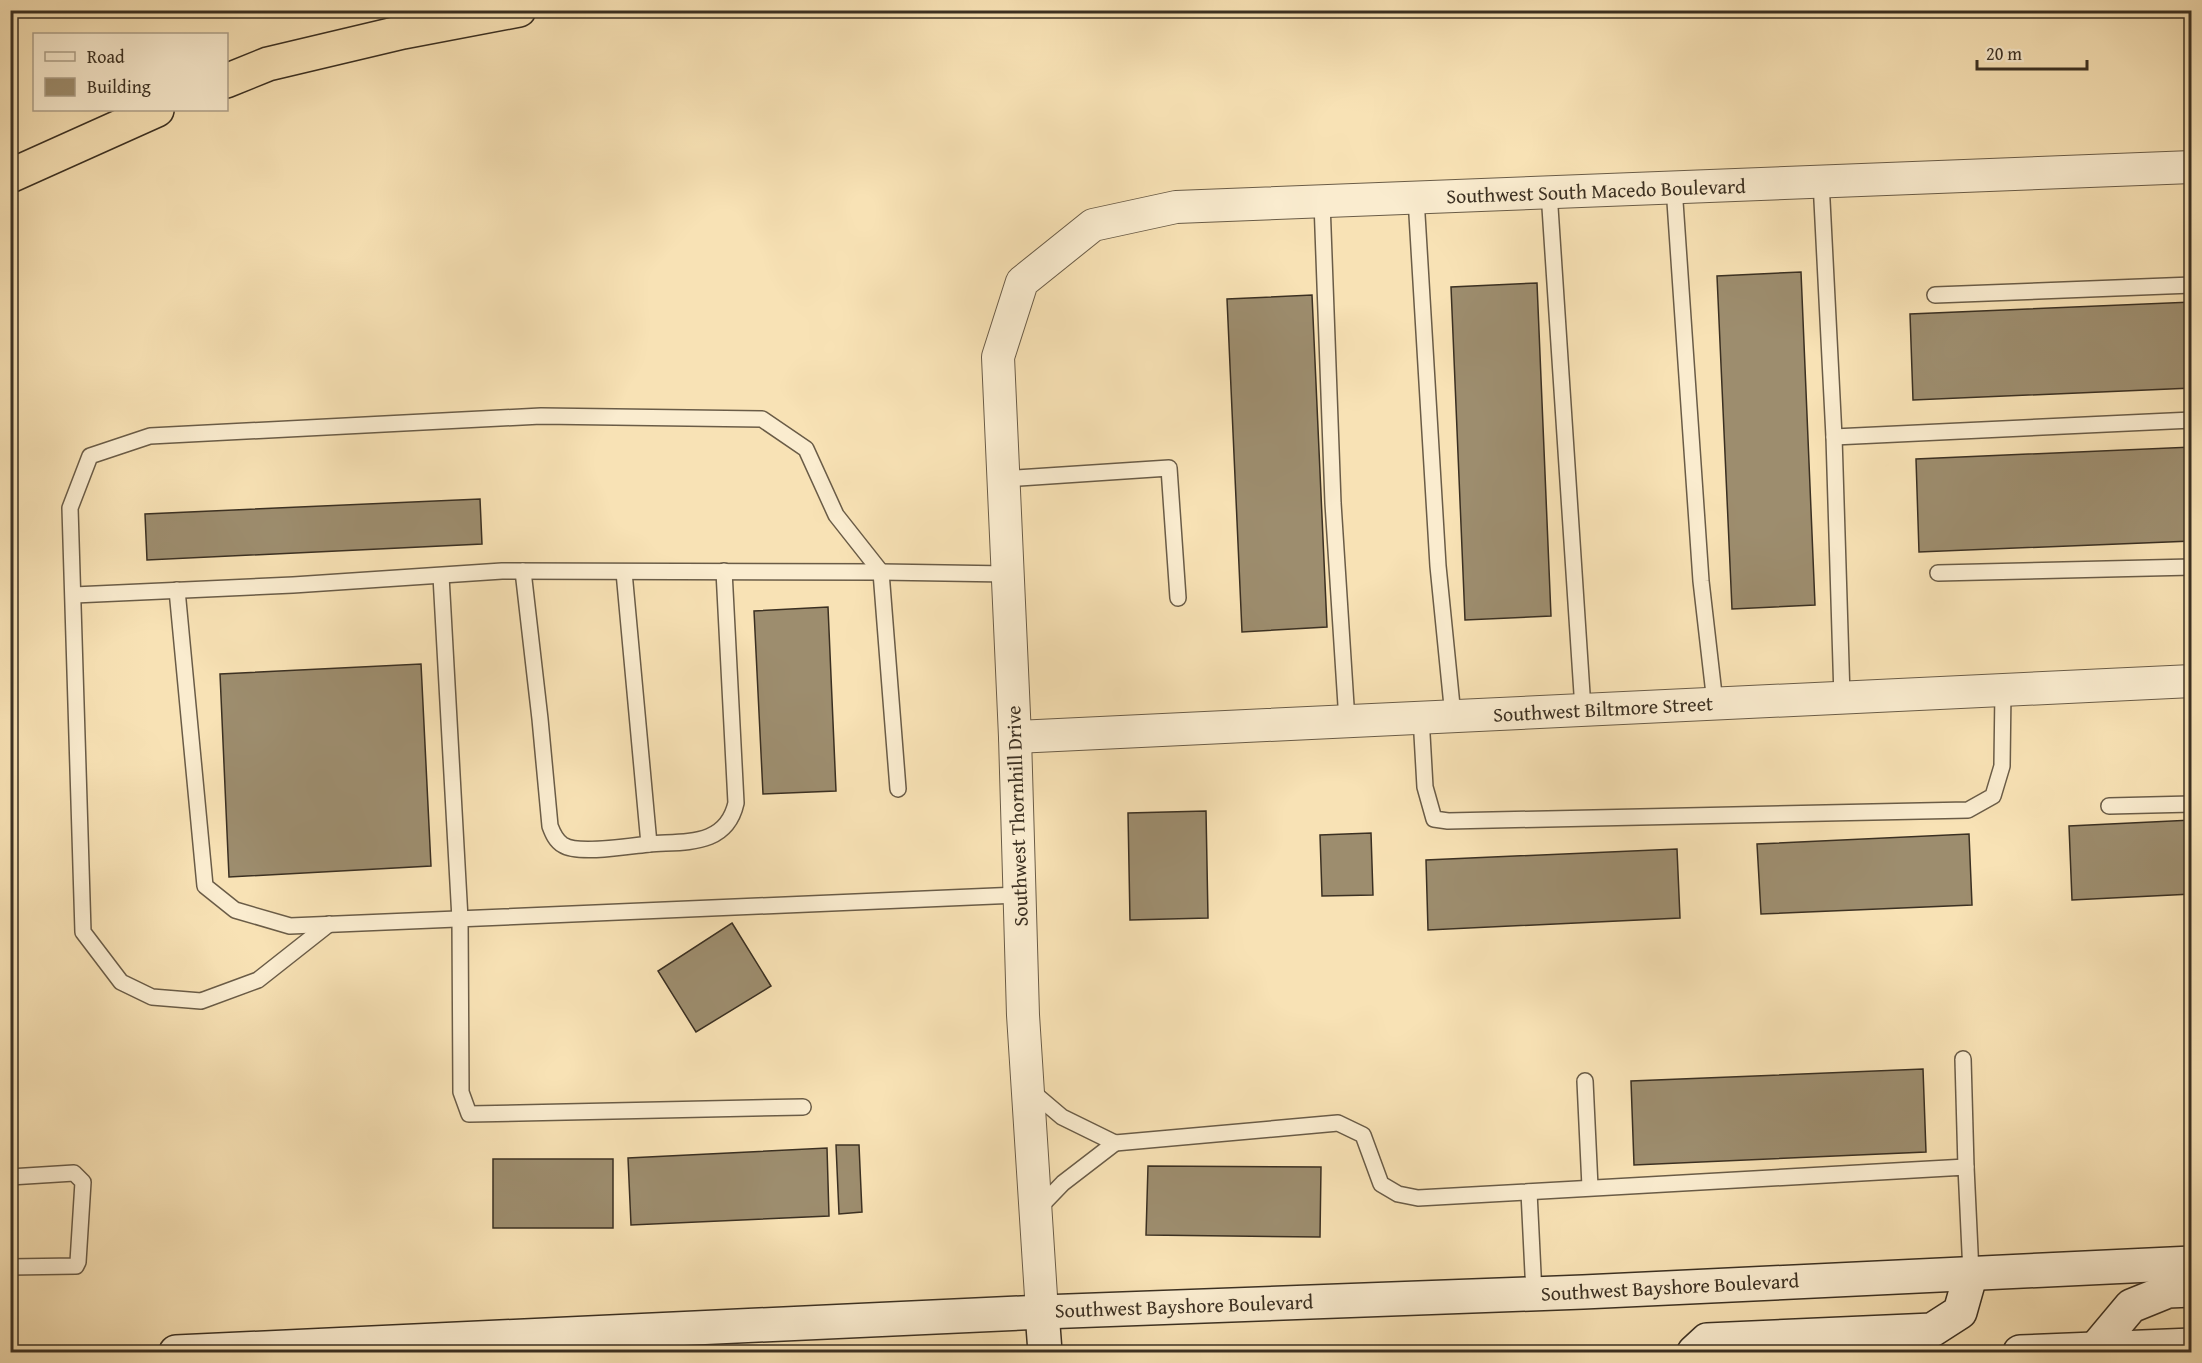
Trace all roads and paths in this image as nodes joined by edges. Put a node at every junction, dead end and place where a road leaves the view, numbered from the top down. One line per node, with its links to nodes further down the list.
1 (519, 10): 2 (highway)
2 (228, 80)
3 (155, 111): 5 (highway)
4 (2192, 166): 6 (street, Southwest South Macedo Boulevard)
5 (10, 176)
6 (1821, 181): 7 (street, Southwest South Macedo Boulevard); 15 (lane)
7 (1674, 187): 8 (street, Southwest South Macedo Boulevard); 31 (lane)
8 (1549, 192): 9 (street, Southwest South Macedo Boulevard); 32 (lane)
9 (1416, 198): 10 (street, Southwest South Macedo Boulevard); 33 (lane)
10 (1322, 202): 11 (street, Southwest South Macedo Boulevard); 35 (lane)
11 (1022, 282): 16 (street, Southwest Thornhill Drive)
12 (2192, 285): 13 (lane)
13 (1935, 295)
14 (2192, 420): 15 (lane)
15 (1834, 437): 30 (lane)
16 (1003, 479): 23 (street, Southwest Thornhill Drive); 27 (lane)
17 (2192, 567): 22 (lane)
18 (523, 571): 19 (lane); 24 (lane); 40 (lane)
19 (624, 572): 20 (lane); 40 (lane)
20 (724, 572): 21 (lane); 40 (lane)
21 (881, 572): 23 (lane); 26 (lane); 37 (lane)
22 (1938, 573)
23 (1008, 574): 36 (street, Southwest Thornhill Drive)
24 (441, 576): 25 (lane); 42 (lane)
25 (177, 590): 26 (lane); 43 (lane)
26 (74, 595): 43 (lane)
27 (1178, 598)
28 (2192, 681): 29 (street, Southwest Biltmore Street)
29 (2003, 690): 30 (street, Southwest Biltmore Street); 34 (lane)
30 (1842, 697): 31 (street, Southwest Biltmore Street)
31 (1715, 703): 32 (street, Southwest Biltmore Street)
32 (1583, 709): 33 (street, Southwest Biltmore Street)
33 (1453, 716): 34 (street, Southwest Biltmore Street)
34 (1421, 717): 35 (street, Southwest Biltmore Street)
35 (1347, 721): 36 (street, Southwest Biltmore Street)
36 (1015, 737): 41 (street, Southwest Thornhill Drive)
37 (898, 789)
38 (2192, 804): 39 (lane)
39 (2109, 806)
40 (649, 844)
41 (1019, 895): 42 (lane); 46 (street, Southwest Thornhill Drive)
42 (460, 919): 43 (lane); 47 (lane)
43 (329, 924)
44 (1963, 1059): 49 (lane)
45 (1585, 1081): 51 (lane)
46 (1028, 1088): 48 (lane); 53 (street, Southwest Thornhill Drive)
47 (803, 1107)
48 (1115, 1143): 52 (lane); 53 (lane)
49 (1966, 1167): 51 (lane); 56 (lane)
50 (10, 1177): 55 (lane)
51 (1590, 1187): 52 (lane)
52 (1529, 1192): 58 (lane)
53 (1036, 1211): 59 (street, Southwest Thornhill Drive)
54 (2192, 1263): 56 (main road, Southwest Bayshore Boulevard)
55 (10, 1267)
56 (1971, 1273): 58 (main road, Southwest Bayshore Boulevard); 64 (main road)
57 (2192, 1290): 61 (main road)
58 (1534, 1294): 59 (main road, Southwest Bayshore Boulevard)
59 (1042, 1311): 62 (main road, Southwest Bayshore Boulevard); 63 (main road, Southwest Thornhill Drive)
60 (2192, 1345): 61 (main road)
61 (2095, 1351): 65 (main road)
62 (176, 1353)
63 (1045, 1353)
64 (1694, 1353)
65 (2020, 1353)

